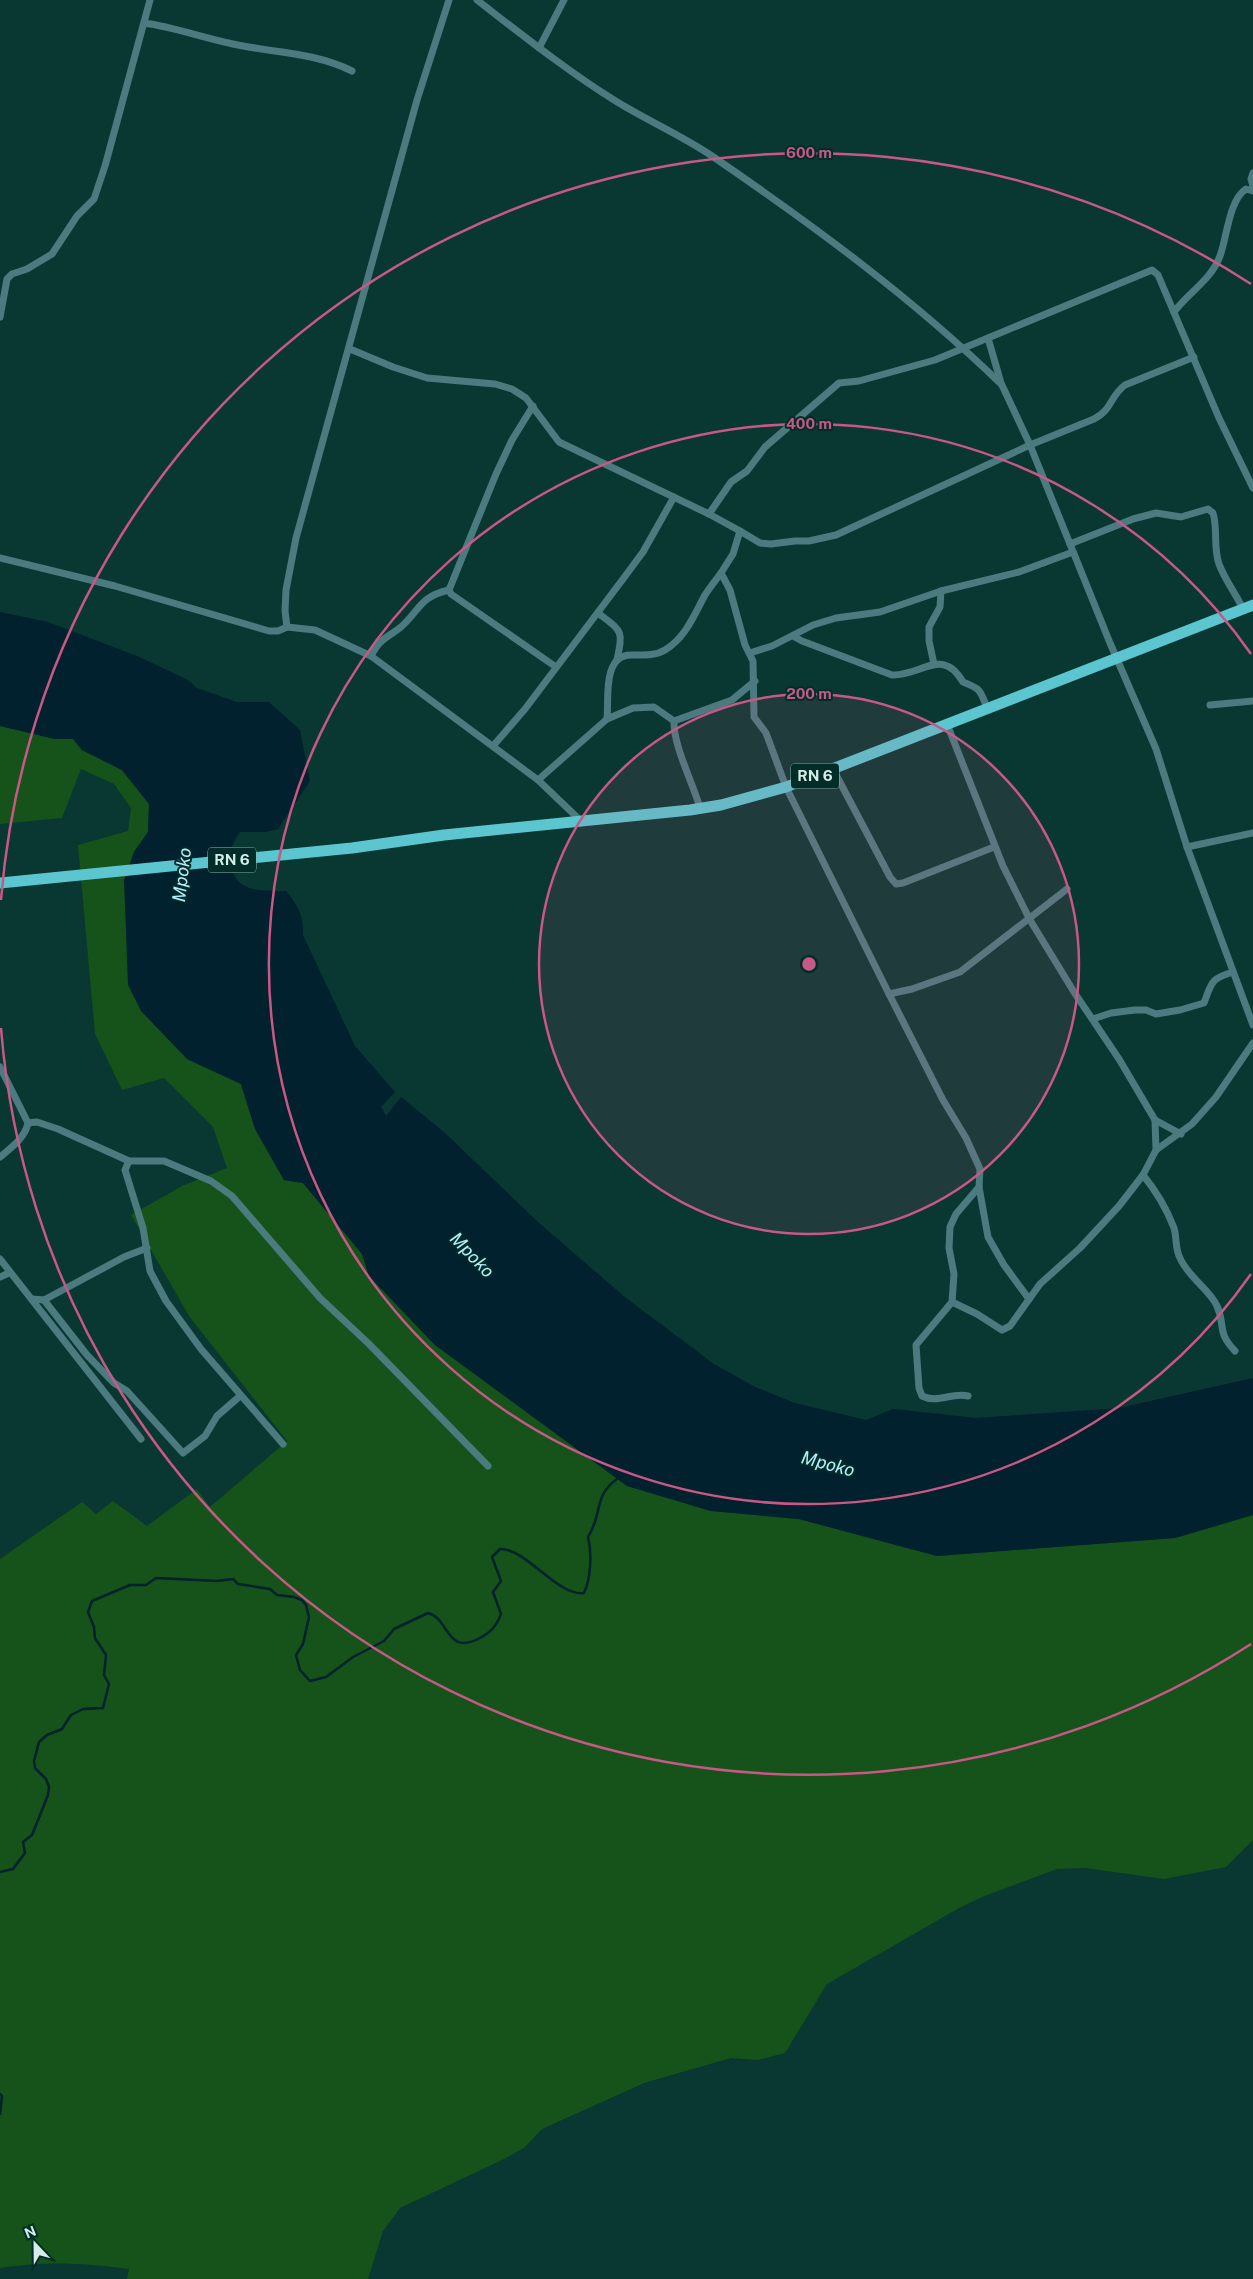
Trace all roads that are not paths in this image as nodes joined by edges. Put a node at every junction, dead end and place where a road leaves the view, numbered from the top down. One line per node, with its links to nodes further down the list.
1 (150, 0): 5 (street)
2 (449, 0): 14 (street)
3 (476, 0): 6 (street)
4 (564, 0): 6 (street)
5 (144, 23): 7 (street); 12 (street)
6 (539, 48): 15 (street)
7 (352, 71)
8 (1253, 173): 9 (street)
9 (1253, 186)
10 (1253, 191): 11 (street)
11 (1174, 312): 13 (street); 16 (street)
12 (0, 317)
13 (988, 338): 15 (street); 17 (street)
14 (350, 348): 18 (street); 31 (street)
15 (965, 349): 17 (street); 22 (street)
16 (1194, 357): 19 (street); 20 (street)
17 (1001, 383): 19 (street)
18 (533, 406): 21 (street); 27 (street)
19 (1030, 445): 23 (street); 24 (street)
20 (1253, 488)
21 (674, 497): 22 (street); 30 (street)
22 (709, 514): 23 (street)
23 (740, 531): 26 (street)
24 (1071, 548): 28 (street); 29 (street); 35 (street)
25 (0, 558): 31 (street)
26 (721, 573): 33 (street); 36 (street)
27 (449, 590): 34 (street); 38 (street)
28 (941, 591): 32 (street); 37 (street)
29 (1248, 607): 35 (main road, RN 6)
30 (598, 613): 36 (street); 38 (street)
31 (287, 627): 34 (street)
32 (793, 636): 33 (street); 37 (street)
33 (750, 653): 39 (street)
34 (371, 656): 46 (street)
35 (1117, 658): 42 (main road, RN 6); 54 (street)
36 (617, 660): 43 (street)
37 (934, 664): 42 (street)
38 (556, 667): 46 (street)
39 (755, 681): 44 (street); 49 (street)
40 (1253, 701): 41 (street)
41 (1210, 706)
42 (987, 708): 45 (main road, RN 6)
43 (607, 719): 44 (street); 48 (street)
44 (674, 721): 50 (street)
45 (947, 724): 47 (main road, RN 6); 53 (street)
46 (493, 746): 48 (street)
47 (833, 769): 49 (main road, RN 6); 53 (street)
48 (538, 780): 51 (street)
49 (786, 787): 50 (main road, RN 6); 59 (street)
50 (700, 808): 51 (main road, RN 6)
51 (581, 821): 55 (main road, RN 6)
52 (1253, 833): 54 (street)
53 (994, 847): 57 (street)
54 (1187, 847): 58 (street)
55 (0, 883)
56 (1068, 889): 57 (street)
57 (1030, 920): 59 (street); 60 (street)
58 (1233, 972): 60 (street); 61 (street)
59 (889, 994): 71 (street)
60 (1093, 1019): 64 (street)
61 (1253, 1024)
62 (1253, 1043): 66 (street)
63 (0, 1067): 65 (street)
64 (1155, 1120): 66 (street); 67 (street)
65 (28, 1123): 68 (street); 69 (street)
66 (1181, 1134): 67 (street)
67 (1156, 1150): 70 (street)
68 (0, 1157)
69 (129, 1161): 72 (street); 85 (street)
70 (1143, 1175): 77 (street); 80 (street)
71 (979, 1187): 77 (street); 79 (street)
72 (146, 1248): 78 (street); 81 (street)
73 (0, 1259): 74 (street)
74 (9, 1273): 75 (street); 76 (street)
75 (0, 1277)
76 (32, 1299): 78 (street); 83 (street)
77 (1030, 1299): 79 (street)
78 (44, 1300): 81 (street)
79 (952, 1302): 82 (street)
80 (1235, 1351)
81 (240, 1396): 84 (street)
82 (968, 1396)
83 (141, 1439)
84 (283, 1444)
85 (488, 1466)

